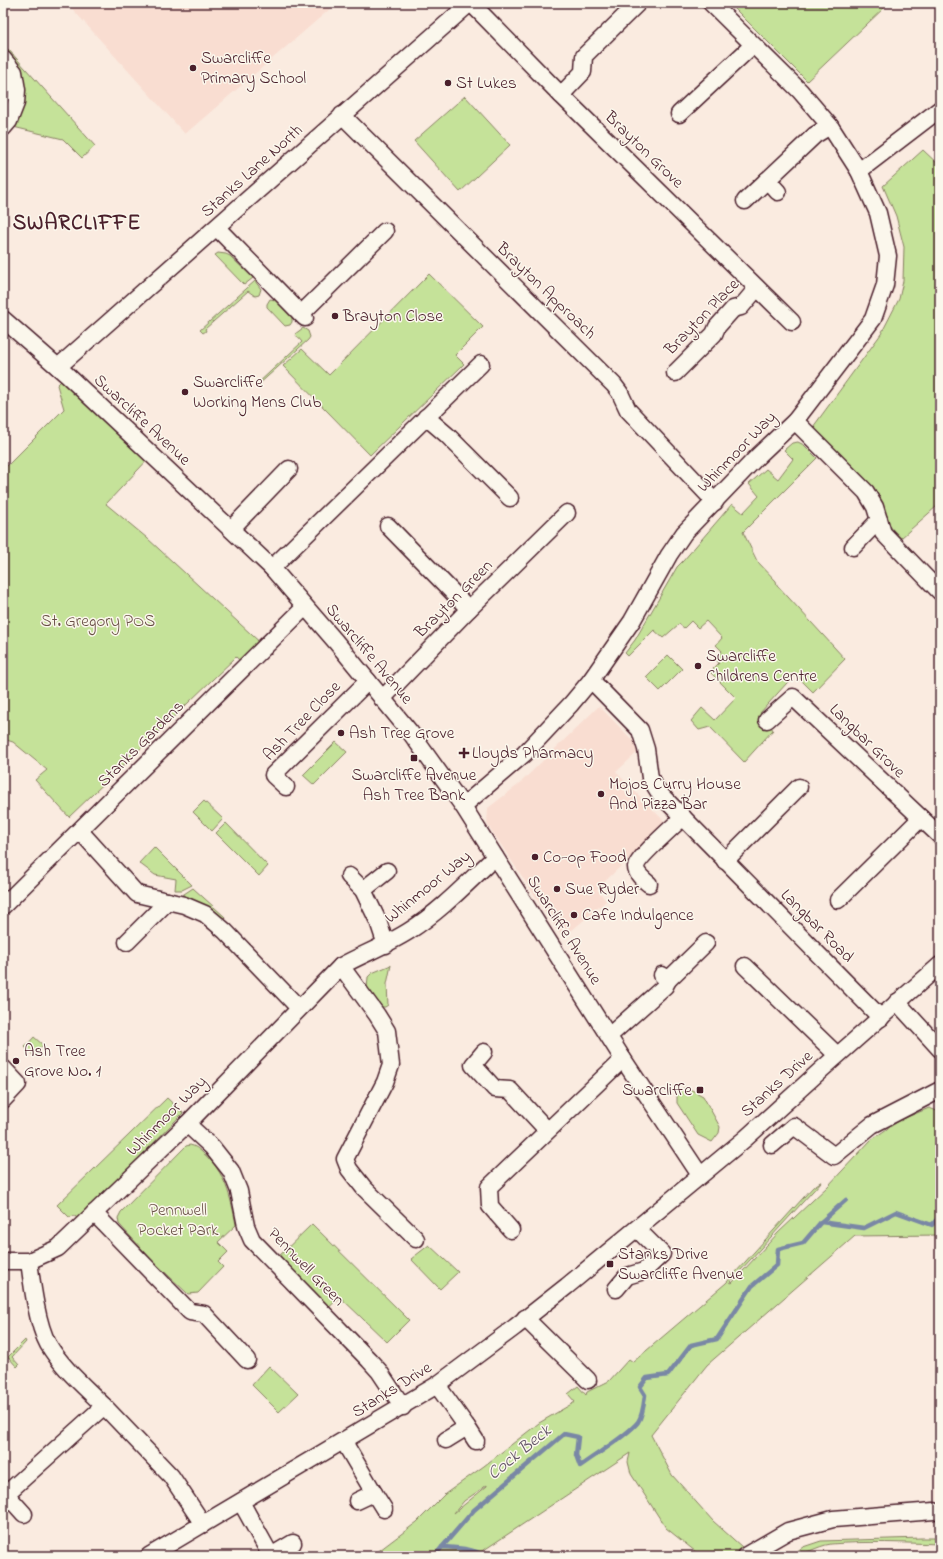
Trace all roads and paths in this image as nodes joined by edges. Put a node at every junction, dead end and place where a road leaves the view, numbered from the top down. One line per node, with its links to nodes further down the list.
1 (471, 3): 6 (street, Brayton Grove); 9 (street, Stanks Lane North)
2 (638, 3): 6 (street)
3 (711, 3): 4 (street, Whinmoor Way)
4 (753, 45): 8 (street); 10 (street, Whinmoor Way)
5 (3, 59): 11 (street)
6 (560, 95): 18 (street, Brayton Grove)
7 (940, 108): 12 (street)
8 (679, 114)
9 (342, 115): 16 (street, Stanks Lane North); 28 (street, Brayton Approach)
10 (830, 126): 12 (street, Whinmoor Way); 13 (street)
11 (3, 128)
12 (859, 171): 25 (street, Whinmoor Way)
13 (767, 180): 14 (street); 15 (street)
14 (778, 192)
15 (744, 201)
16 (216, 228): 17 (street); 22 (street, Stanks Lane North)
17 (385, 231)
18 (757, 288): 20 (street, Brayton Grove); 23 (street, Brayton Place)
19 (3, 318): 22 (street, Swarcliffe Avenue)
20 (792, 322)
21 (481, 364): 24 (street)
22 (58, 367): 32 (street, Swarcliffe Avenue)
23 (675, 373)
24 (426, 417): 27 (street); 34 (street)
25 (795, 421): 28 (street, Whinmoor Way); 30 (street)
26 (289, 469): 32 (street)
27 (510, 498)
28 (715, 502): 38 (street, Whinmoor Way)
29 (567, 513): 37 (street, Brayton Green)
30 (880, 520): 33 (street); 35 (street)
31 (388, 526): 37 (street)
32 (231, 530): 34 (street, Swarcliffe Avenue)
33 (853, 547)
34 (272, 568): 36 (street, Swarcliffe Avenue)
35 (940, 592)
36 (305, 607): 39 (street, Swarcliffe Avenue); 47 (street, Stanks Gardens)
37 (469, 609): 40 (street, Brayton Green)
38 (591, 680): 44 (street, Whinmoor Way); 45 (street, Langbar Road)
39 (368, 681): 40 (street, Swarcliffe Avenue); 42 (street, Ash Tree Close)
40 (382, 699): 44 (street, Swarcliffe Avenue)
41 (767, 720): 46 (street, Langbar Grove)
42 (286, 787)
43 (799, 787): 50 (street)
44 (463, 806): 49 (street, Swarcliffe Avenue)
45 (683, 818): 50 (street, Langbar Road); 53 (street)
46 (921, 818): 48 (street, Langbar Grove); 55 (street)
47 (80, 831): 56 (street); 57 (street, Stanks Gardens)
48 (940, 836)
49 (495, 857): 60 (street, Whinmoor Way); 67 (street, Swarcliffe Avenue)
50 (725, 861): 66 (street, Langbar Road)
51 (387, 871): 54 (street)
52 (349, 876): 54 (street)
53 (649, 884)
54 (363, 890): 60 (street)
55 (838, 900)
56 (168, 901): 58 (street); 65 (street)
57 (3, 906)
58 (127, 942)
59 (706, 943): 67 (street)
60 (386, 945): 62 (street, Whinmoor Way)
61 (940, 965): 64 (street, Stanks Drive)
62 (341, 966): 65 (street, Whinmoor Way); 82 (street)
63 (746, 966): 70 (street)
64 (898, 1002): 66 (street, Stanks Drive); 68 (street)
65 (299, 1008): 75 (street, Whinmoor Way)
66 (881, 1018): 70 (street, Stanks Drive)
67 (609, 1036): 71 (street, Swarcliffe Avenue)
68 (940, 1049)
69 (484, 1052): 76 (street)
70 (837, 1056): 78 (street, Stanks Drive)
71 (623, 1059): 76 (street); 78 (street, Swarcliffe Avenue)
72 (3, 1068): 74 (street)
73 (940, 1090): 77 (street)
74 (3, 1100)
75 (187, 1124): 79 (street, Whinmoor Way); 91 (street, Pennwell Green)
76 (547, 1130): 81 (street)
77 (772, 1145)
78 (700, 1175): 80 (street, Stanks Drive)
79 (94, 1214): 84 (street, Whinmoor Way); 87 (street)
80 (637, 1228): 85 (street); 86 (street, Stanks Drive)
81 (511, 1230)
82 (417, 1243)
83 (3, 1261): 84 (street, Whinmoor Way)
84 (29, 1261): 90 (street)
85 (616, 1289)
86 (525, 1318): 88 (street); 89 (street, Stanks Drive)
87 (247, 1360)
88 (588, 1380)
89 (437, 1385): 91 (street, Stanks Drive); 92 (street)
90 (104, 1406): 96 (street); 103 (street)
91 (403, 1407): 95 (street, Stanks Drive)
92 (467, 1427): 93 (street); 94 (street)
93 (446, 1440)
94 (476, 1441)
95 (344, 1442): 97 (street); 99 (street, Stanks Drive)
96 (4, 1493): 102 (street)
97 (374, 1493): 98 (street); 100 (street)
98 (357, 1501)
99 (241, 1502): 103 (street, Stanks Drive); 106 (street)
100 (384, 1509)
101 (934, 1511): 107 (street)
102 (24, 1514)
103 (203, 1524): 105 (street, Stanks Drive)
104 (293, 1543): 106 (street)
105 (149, 1556)
106 (271, 1556)
107 (745, 1556)

